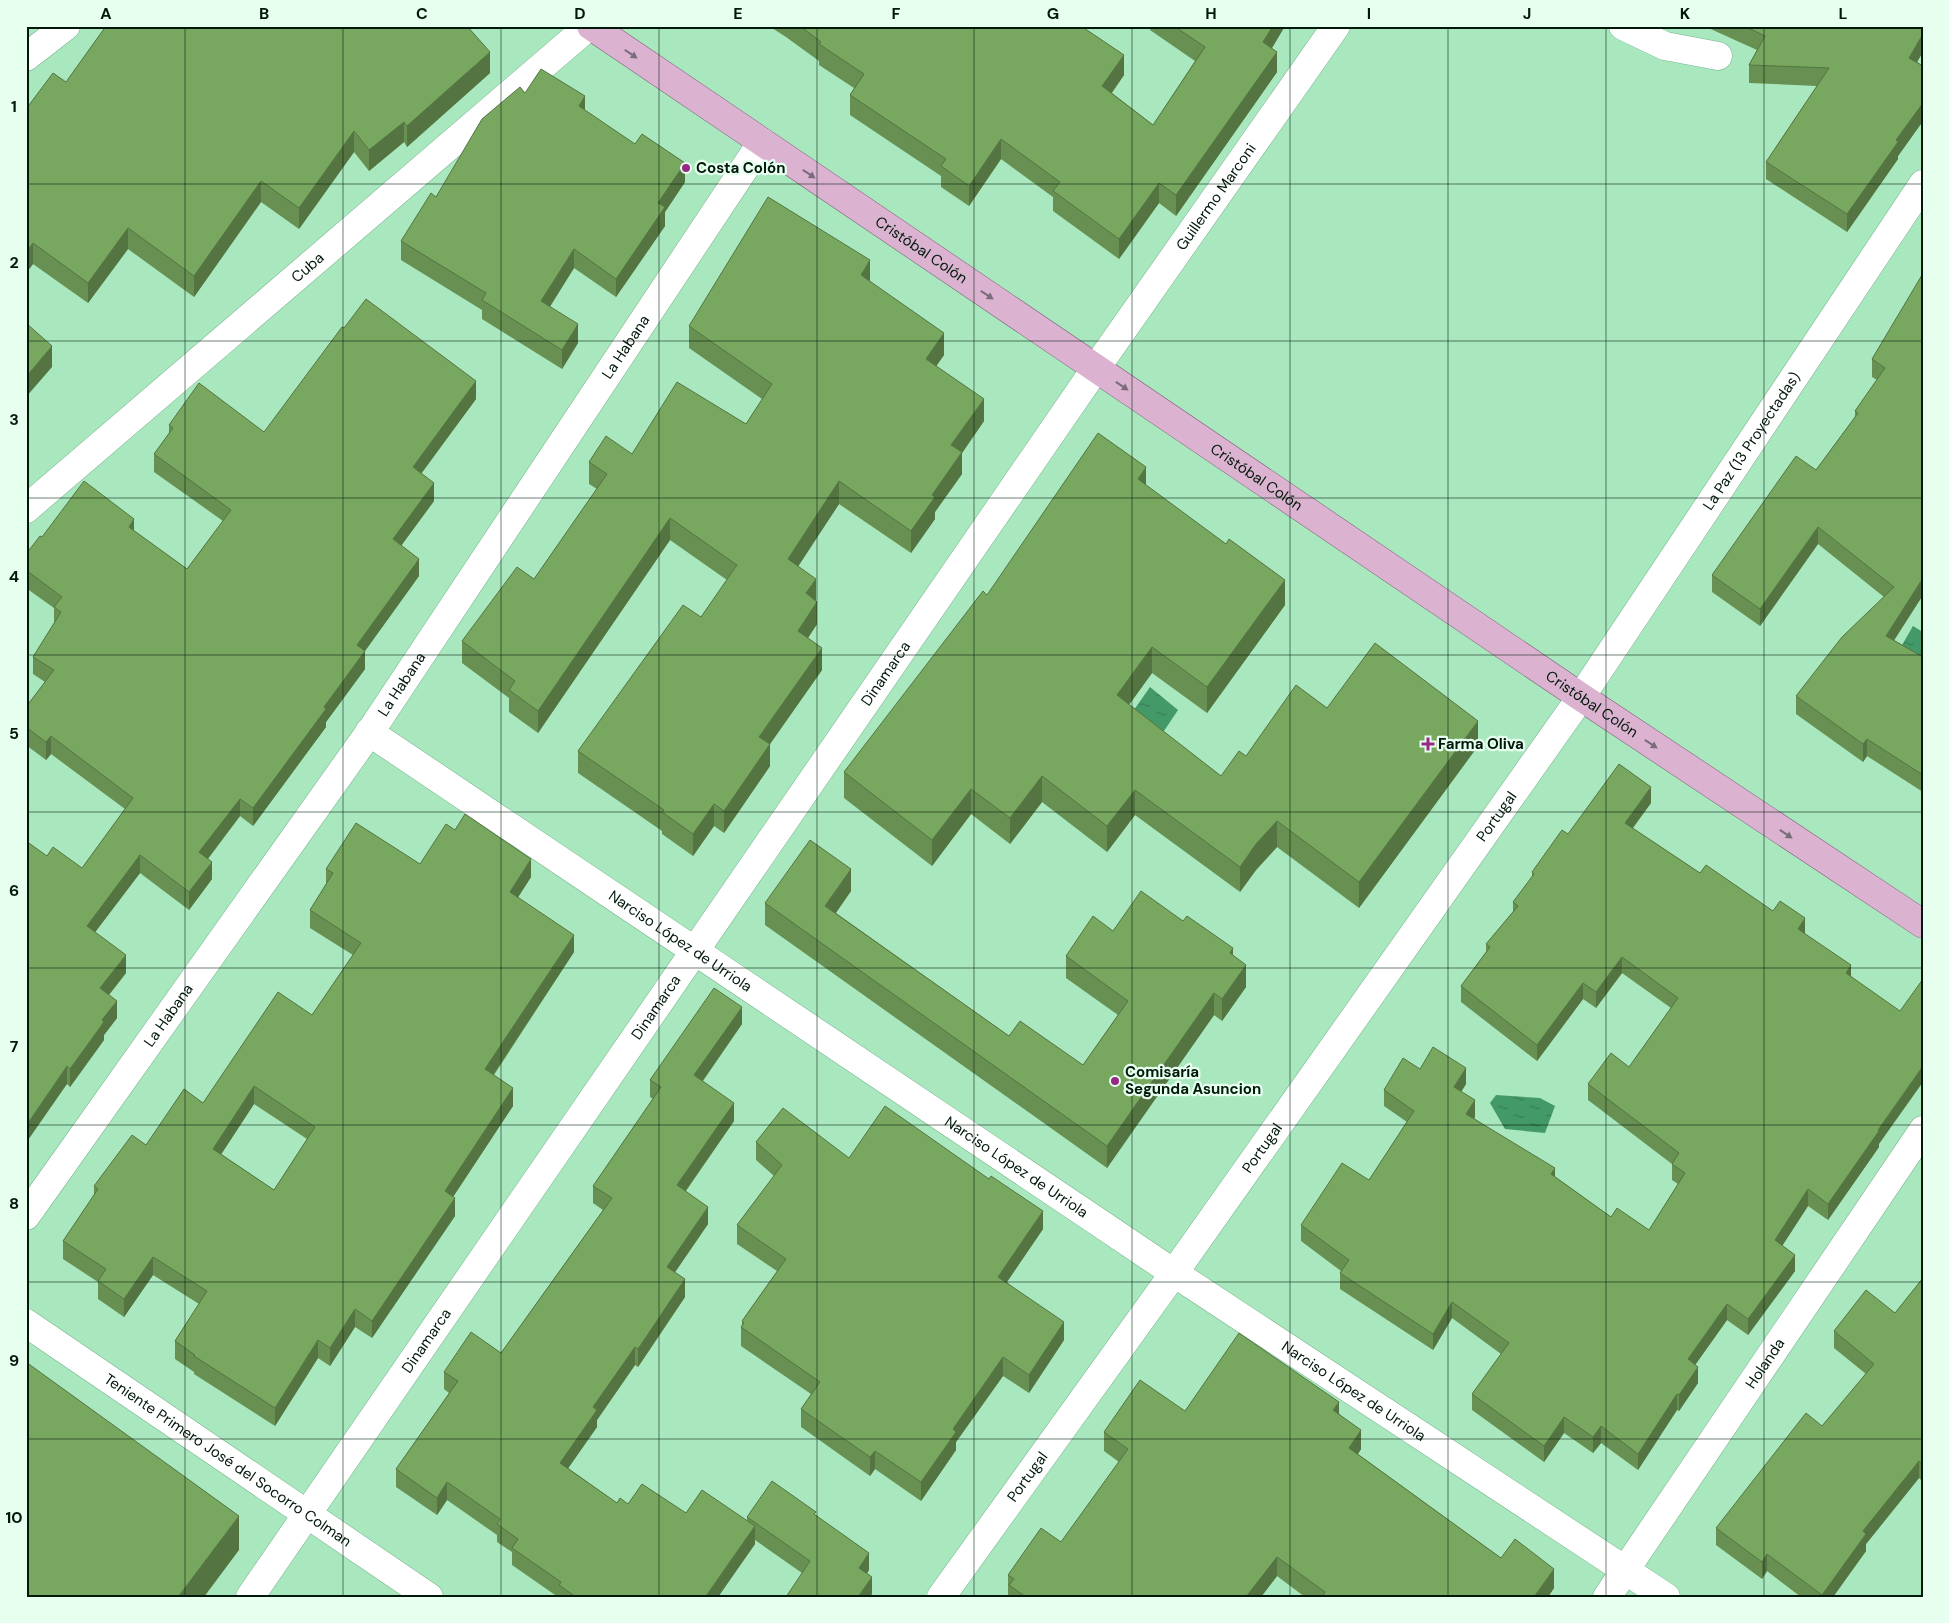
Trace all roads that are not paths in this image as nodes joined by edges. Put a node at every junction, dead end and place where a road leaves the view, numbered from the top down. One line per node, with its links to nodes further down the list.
1 (66, 26): 6 (street)
2 (590, 26): 7 (main road, Cristóbal Colón, one-way to 7); 10 (street, Cuba)
3 (1336, 26): 9 (street, Guillermo Marconi)
4 (1623, 26): 5 (street)
5 (1718, 56)
6 (26, 57)
7 (762, 142): 9 (main road, Cristóbal Colón, one-way to 9); 12 (street, La Habana)
8 (1923, 184): 11 (street, La Paz (13 Proyectadas))
9 (1096, 368): 11 (main road, Cristóbal Colón, one-way to 11); 14 (street, Dinamarca)
10 (26, 509)
11 (1581, 697): 13 (main road, Cristóbal Colón, one-way to 13); 17 (street, Portugal)
12 (369, 732): 14 (street, Narciso López de Urriola); 16 (street, La Habana)
13 (1923, 924)
14 (695, 951): 17 (street, Narciso López de Urriola); 19 (street, Dinamarca)
15 (1923, 1130): 20 (street, Holanda)
16 (26, 1216)
17 (1174, 1273): 20 (street, Narciso López de Urriola); 23 (street, Portugal)
18 (26, 1323): 19 (street, Teniente Primero José del Socorro Colman)
19 (307, 1514): 21 (street, Dinamarca); 22 (street, Teniente Primero José del Socorro Colman)
20 (1627, 1570): 24 (street, Holanda); 25 (street, Narciso López de Urriola)
21 (250, 1597)
22 (429, 1597)
23 (941, 1597)
24 (1607, 1597)
25 (1666, 1597)

